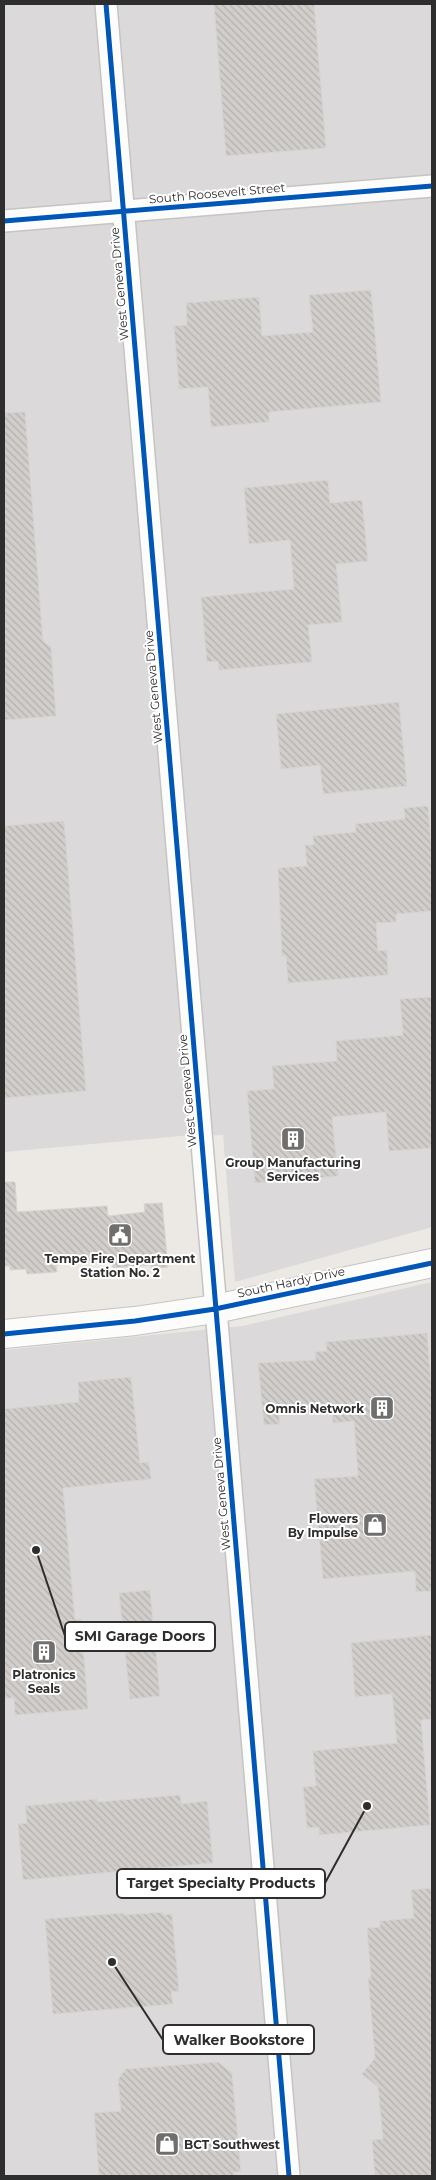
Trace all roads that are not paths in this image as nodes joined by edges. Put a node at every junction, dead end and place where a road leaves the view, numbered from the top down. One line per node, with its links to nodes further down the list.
1 (106, 4): 3 (street, West Geneva Drive)
2 (432, 186): 3 (street, South Roosevelt Street)
3 (123, 210): 4 (street, South Roosevelt Street); 6 (street, West Geneva Drive)
4 (4, 221)
5 (432, 1263): 6 (street, South Hardy Drive)
6 (215, 1309): 7 (street, South Hardy Drive); 8 (street, West Geneva Drive)
7 (4, 1334)
8 (289, 2176)

